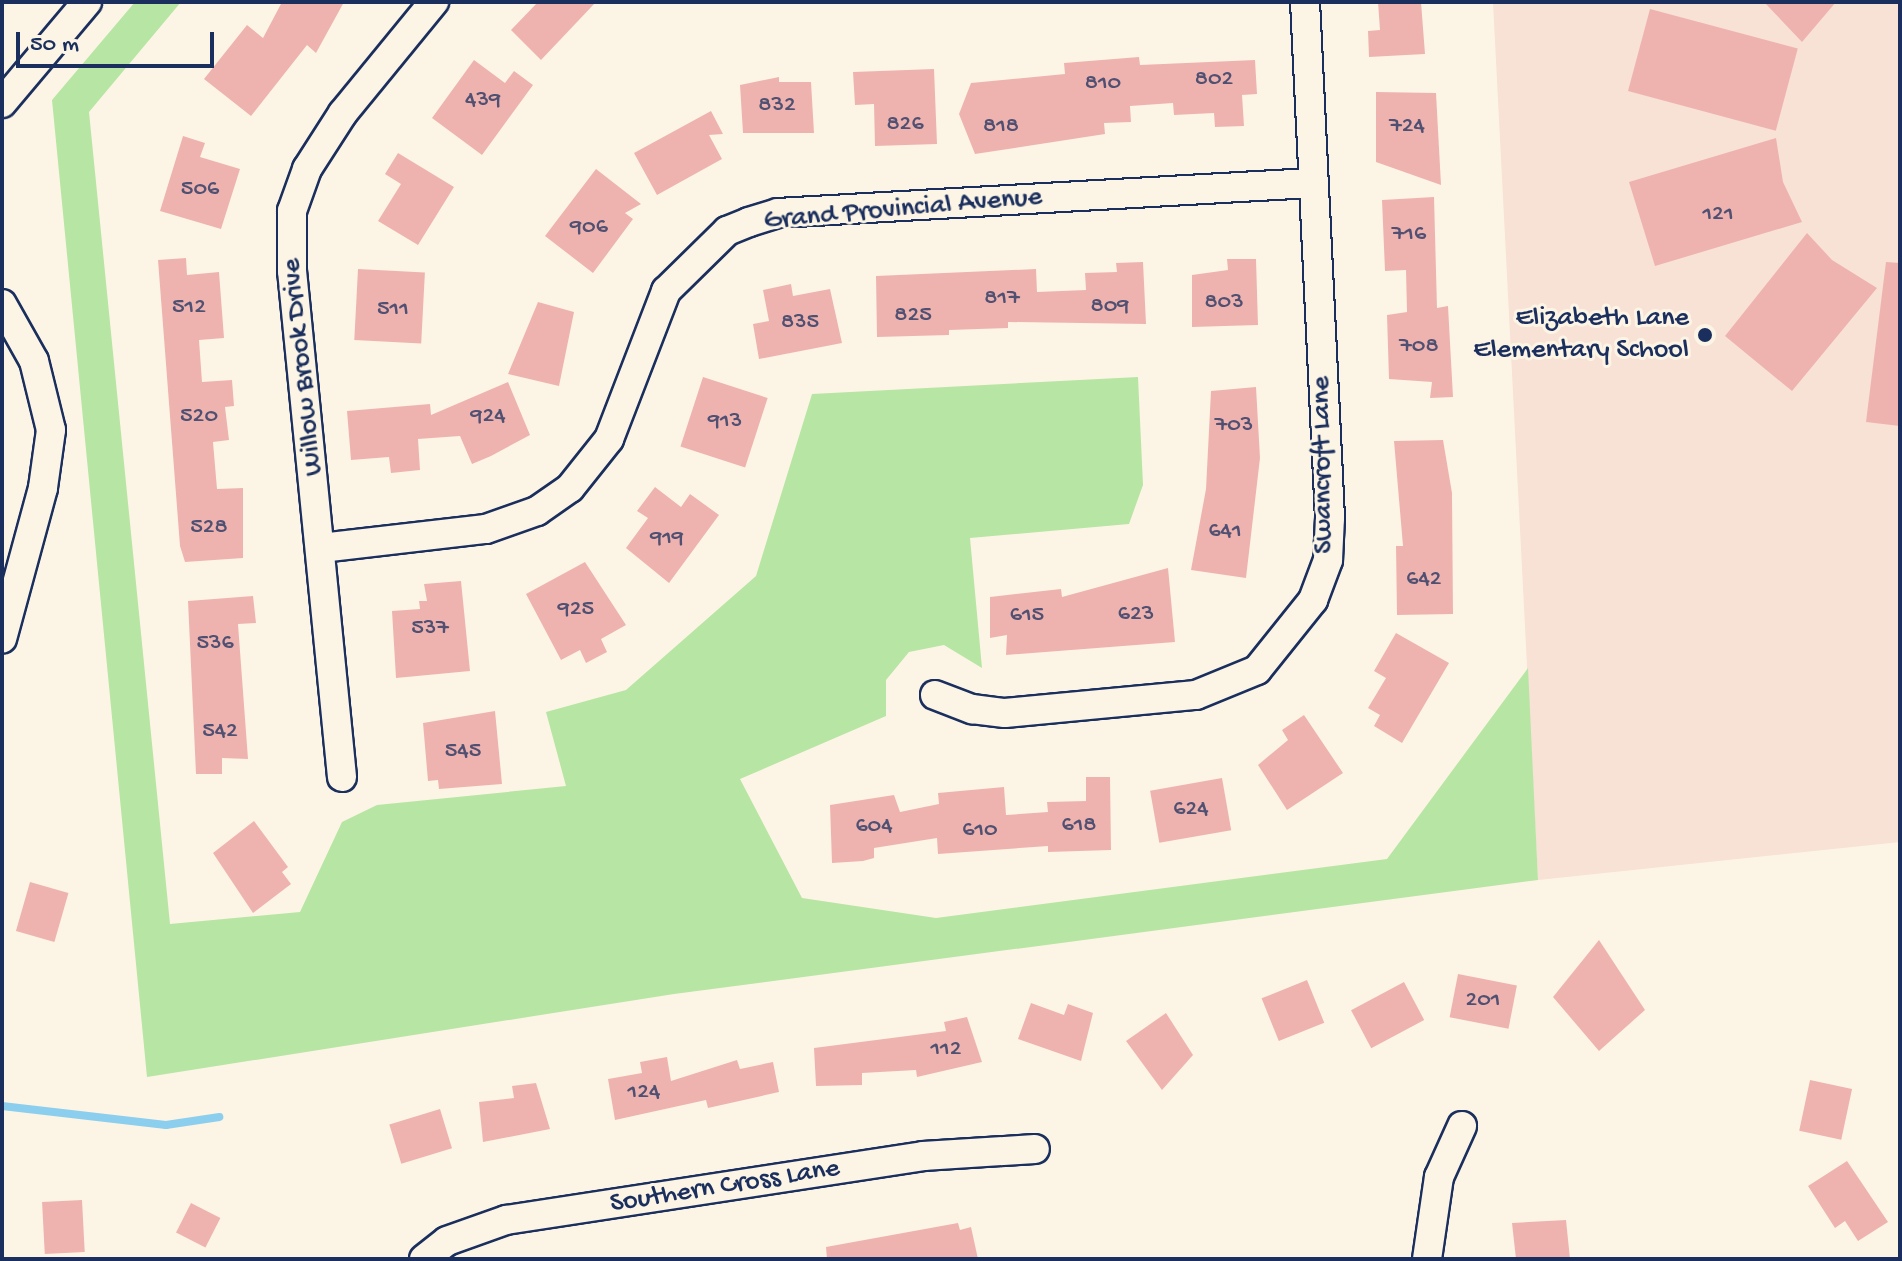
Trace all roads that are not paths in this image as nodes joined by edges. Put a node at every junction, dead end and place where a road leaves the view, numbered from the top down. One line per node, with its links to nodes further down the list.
1 (87, 2): 4 (street)
2 (434, 2): 7 (street, Willow Brook Drive)
3 (1305, 2): 5 (street, Swancroft Lane)
4 (2, 103)
5 (1312, 183): 7 (street, Grand Provincial Avenue); 9 (street, Swancroft Lane)
6 (2, 304): 8 (street)
7 (321, 548): 10 (street, Willow Brook Drive)
8 (2, 639)
9 (935, 695)
10 (342, 777)
11 (1462, 1126): 14 (street)
12 (1035, 1149): 13 (street, Southern Cross Lane)
13 (424, 1259)
14 (1427, 1259)

